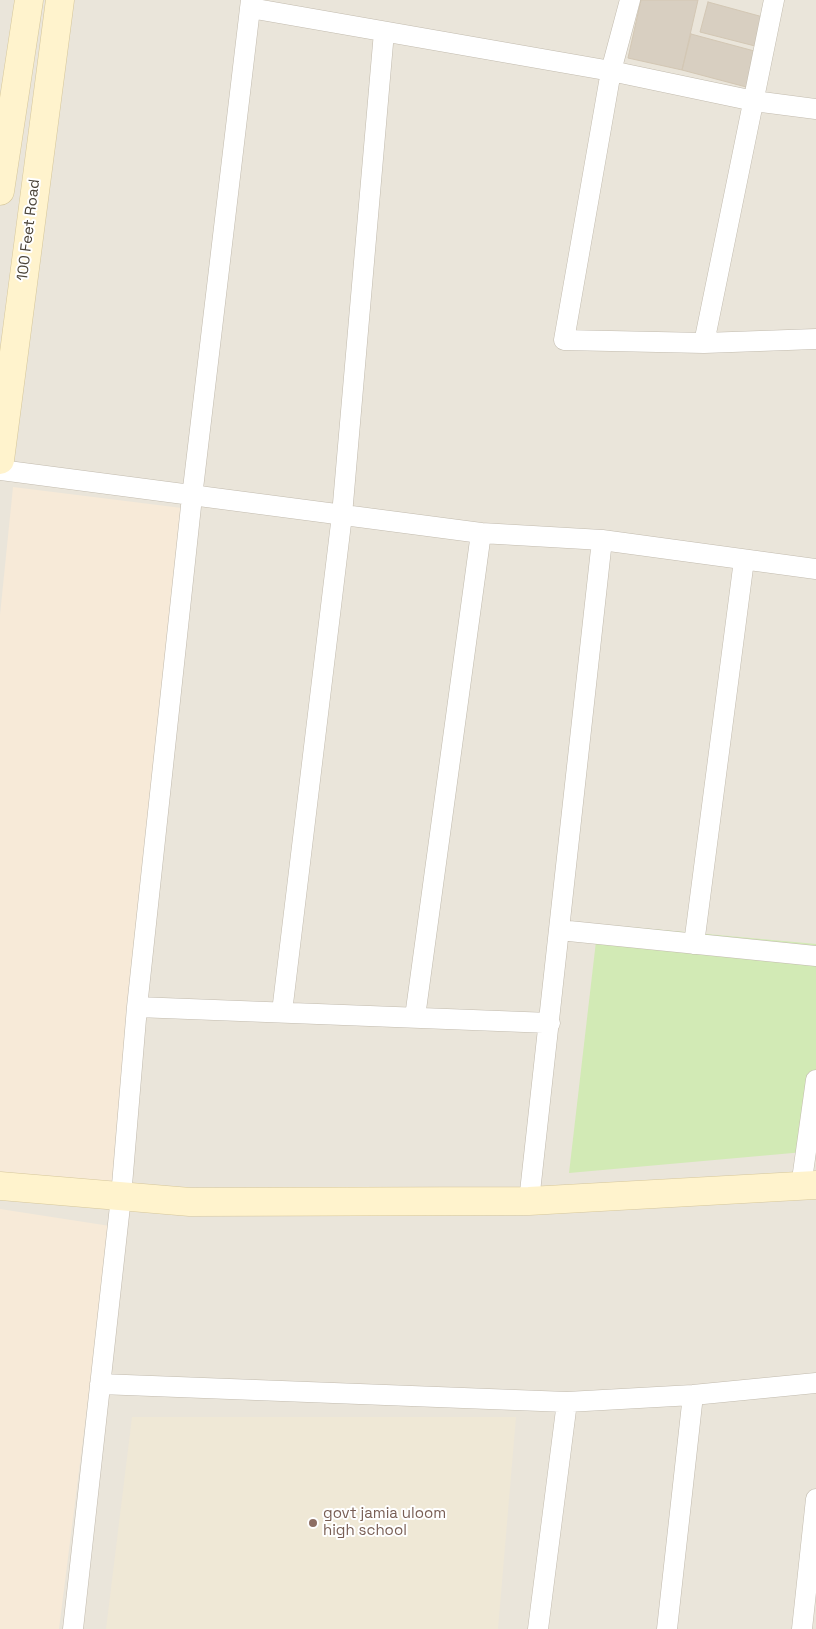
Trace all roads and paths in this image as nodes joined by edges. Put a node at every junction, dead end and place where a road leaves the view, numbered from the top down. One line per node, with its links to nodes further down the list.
1 (29, 0): 10 (main road)
2 (60, 0): 13 (main road, 100 Feet Road)
3 (630, 0): 7 (street)
4 (774, 0): 8 (street)
5 (250, 4): 6 (street); 15 (street)
6 (384, 32): 7 (street); 16 (street)
7 (611, 71): 8 (street); 12 (street)
8 (754, 100): 9 (street); 12 (street)
9 (816, 108)
10 (0, 192)
11 (816, 339): 12 (street)
12 (704, 343)
13 (0, 460)
14 (0, 470): 15 (street)
15 (192, 497): 16 (street); 24 (street)
16 (342, 515): 17 (street); 25 (street)
17 (481, 534): 18 (street); 26 (street)
18 (602, 540): 19 (street); 21 (street)
19 (744, 560): 20 (street); 22 (street)
20 (816, 569)
21 (559, 930): 22 (street); 27 (street)
22 (694, 944): 23 (street)
23 (816, 956)
24 (137, 1007): 25 (street); 31 (street)
25 (282, 1012): 26 (street)
26 (414, 1017): 27 (street)
27 (550, 1023): 32 (street)
28 (816, 1080): 30 (street)
29 (0, 1186): 31 (main road)
30 (808, 1186): 32 (main road)
31 (121, 1197): 32 (main road); 34 (street)
32 (529, 1201)
33 (816, 1383): 35 (street)
34 (100, 1384): 36 (street); 38 (street)
35 (693, 1395): 36 (street); 40 (street)
36 (567, 1402): 39 (street)
37 (816, 1499): 41 (street)
38 (73, 1629)
39 (538, 1629)
40 (667, 1629)
41 (802, 1629)

